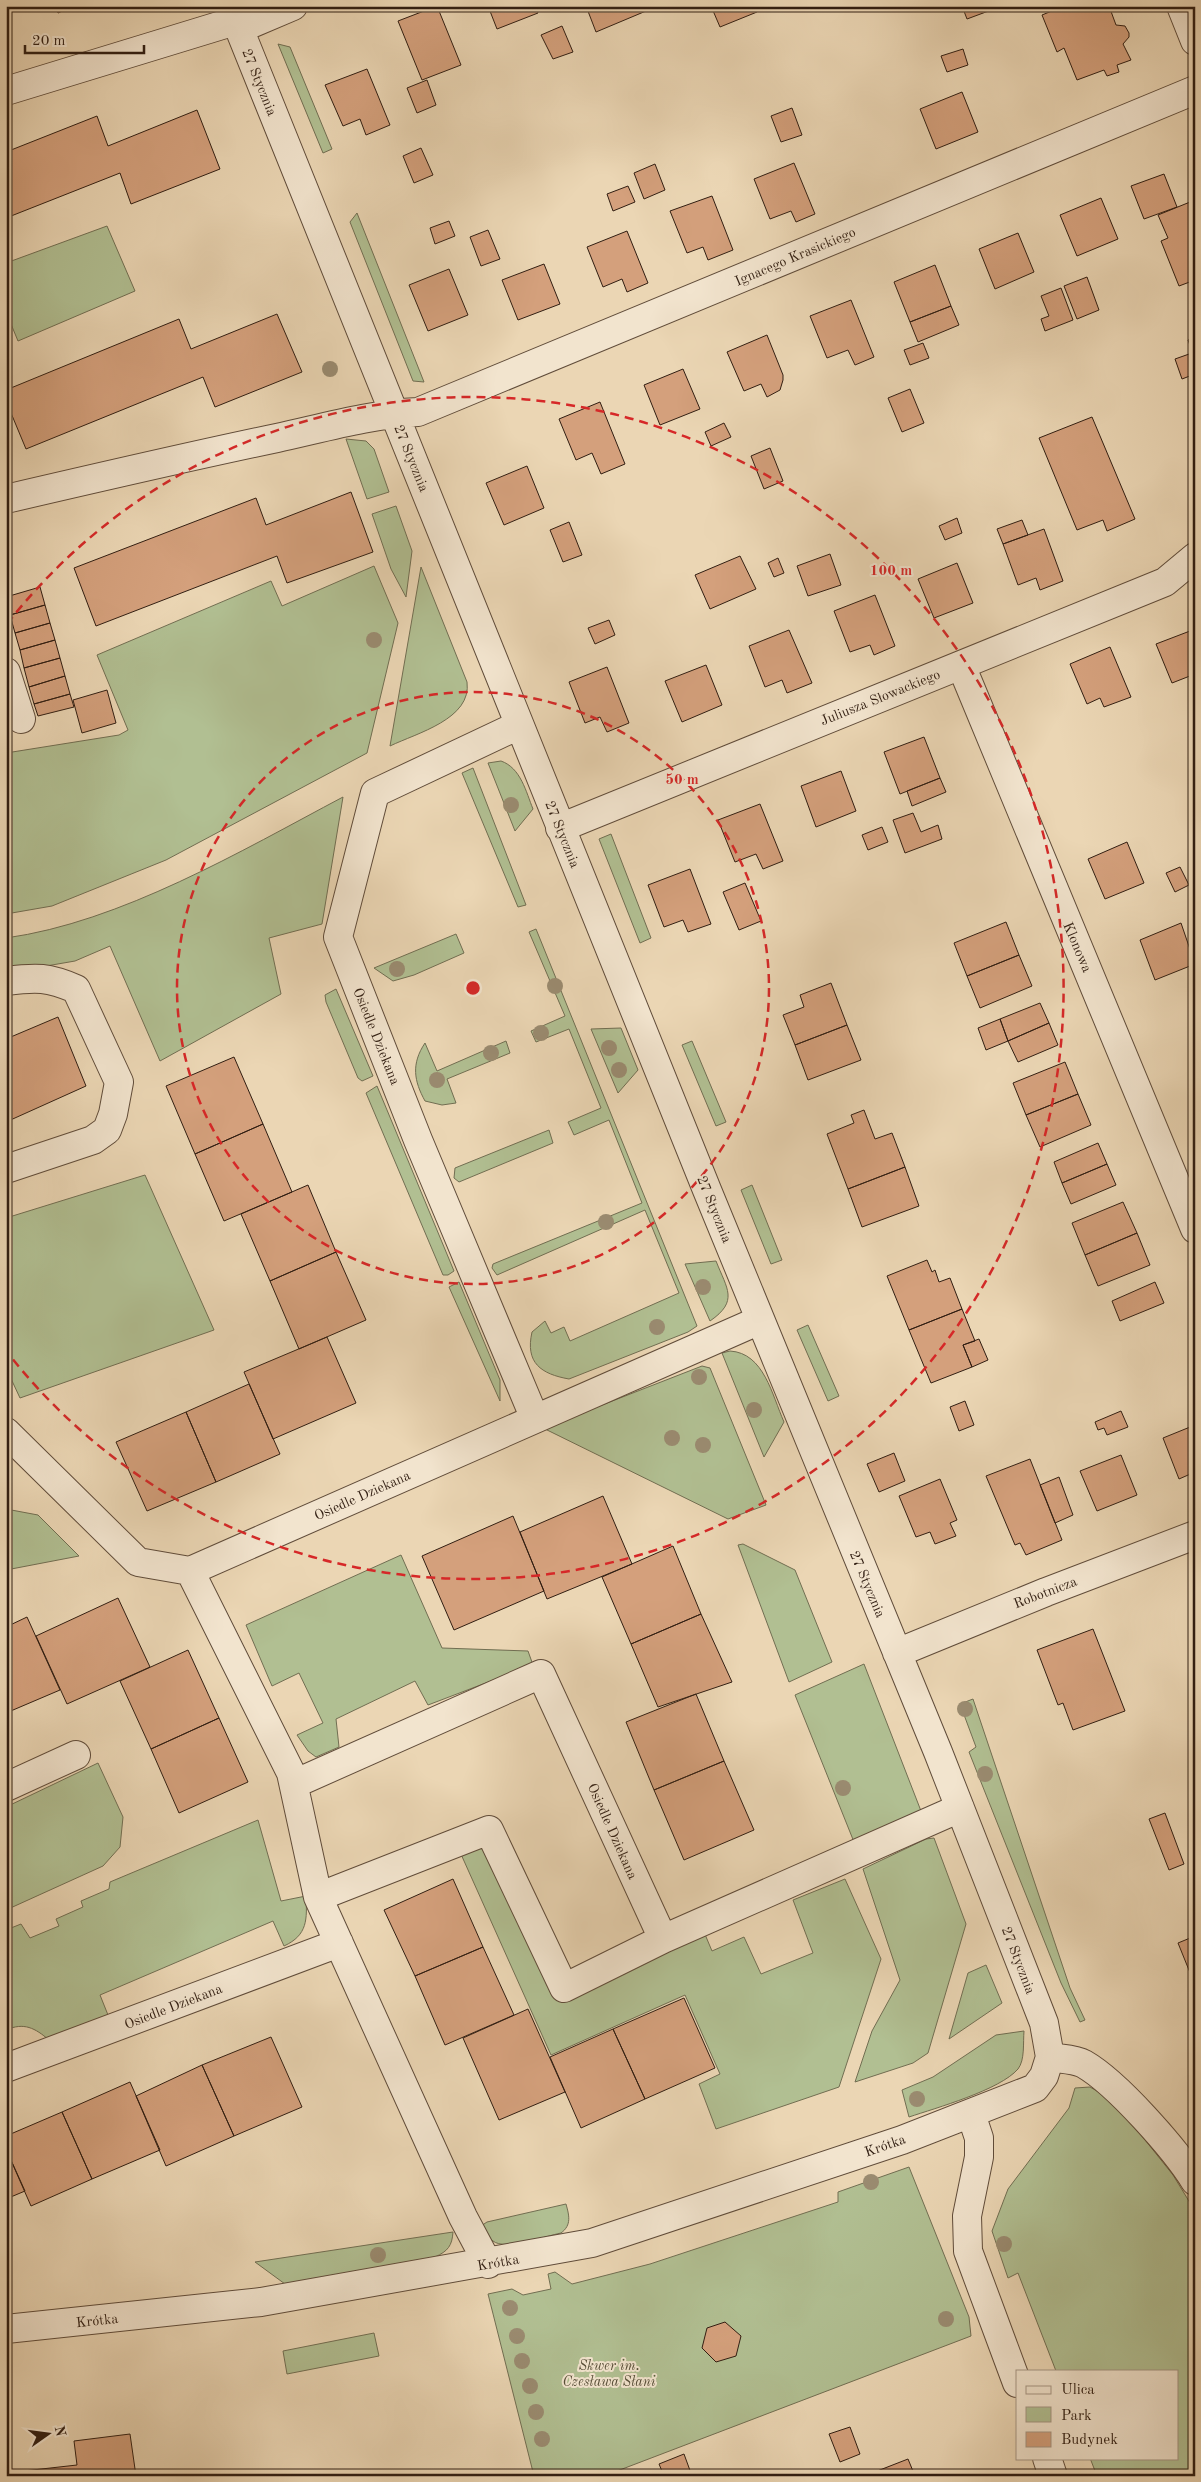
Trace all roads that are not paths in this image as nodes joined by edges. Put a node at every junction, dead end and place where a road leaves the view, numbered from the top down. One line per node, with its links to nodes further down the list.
1 (293, 6): 3 (street)
2 (1180, 6): 4 (street)
3 (235, 19): 5 (street); 7 (street, 27 Stycznia)
4 (1195, 41)
5 (6, 90)
6 (1195, 90): 7 (street, Ignacego Krasickiego)
7 (394, 413): 8 (street, Ignacego Krasickiego); 13 (street, 27 Stycznia)
8 (6, 500)
9 (1195, 557): 10 (street, Juliusza Słowackiego)
10 (961, 665): 14 (street, Juliusza Słowackiego); 17 (street, Klonowa)
11 (6, 672): 12 (street)
12 (20, 719)
13 (519, 725): 14 (street, 27 Stycznia); 19 (street, Osiedle Dziekana)
14 (560, 828): 18 (street, 27 Stycznia)
15 (6, 981): 16 (street)
16 (6, 1169)
17 (1195, 1229)
18 (760, 1320): 19 (street, Osiedle Dziekana); 23 (street, 27 Stycznia)
19 (535, 1419): 22 (street, Osiedle Dziekana)
20 (6, 1432): 22 (street)
21 (1195, 1535): 23 (street, Robotnicza)
22 (190, 1571): 25 (street)
23 (897, 1653): 27 (street, 27 Stycznia)
24 (76, 1754): 26 (street)
25 (294, 1784): 28 (street); 29 (street, Osiedle Dziekana)
26 (6, 1787)
27 (960, 1808): 29 (street); 31 (street, 27 Stycznia)
28 (318, 1898): 29 (street); 30 (street)
29 (663, 1939)
30 (339, 1943): 32 (street, Osiedle Dziekana); 35 (street)
31 (1050, 2057): 33 (street); 34 (street)
32 (6, 2068)
33 (971, 2114): 35 (street, Krótka); 37 (street)
34 (1195, 2181)
35 (488, 2264): 36 (street, Krótka)
36 (6, 2329)
37 (1016, 2379)
38 (1048, 2460): 39 (street)
39 (1053, 2476)

